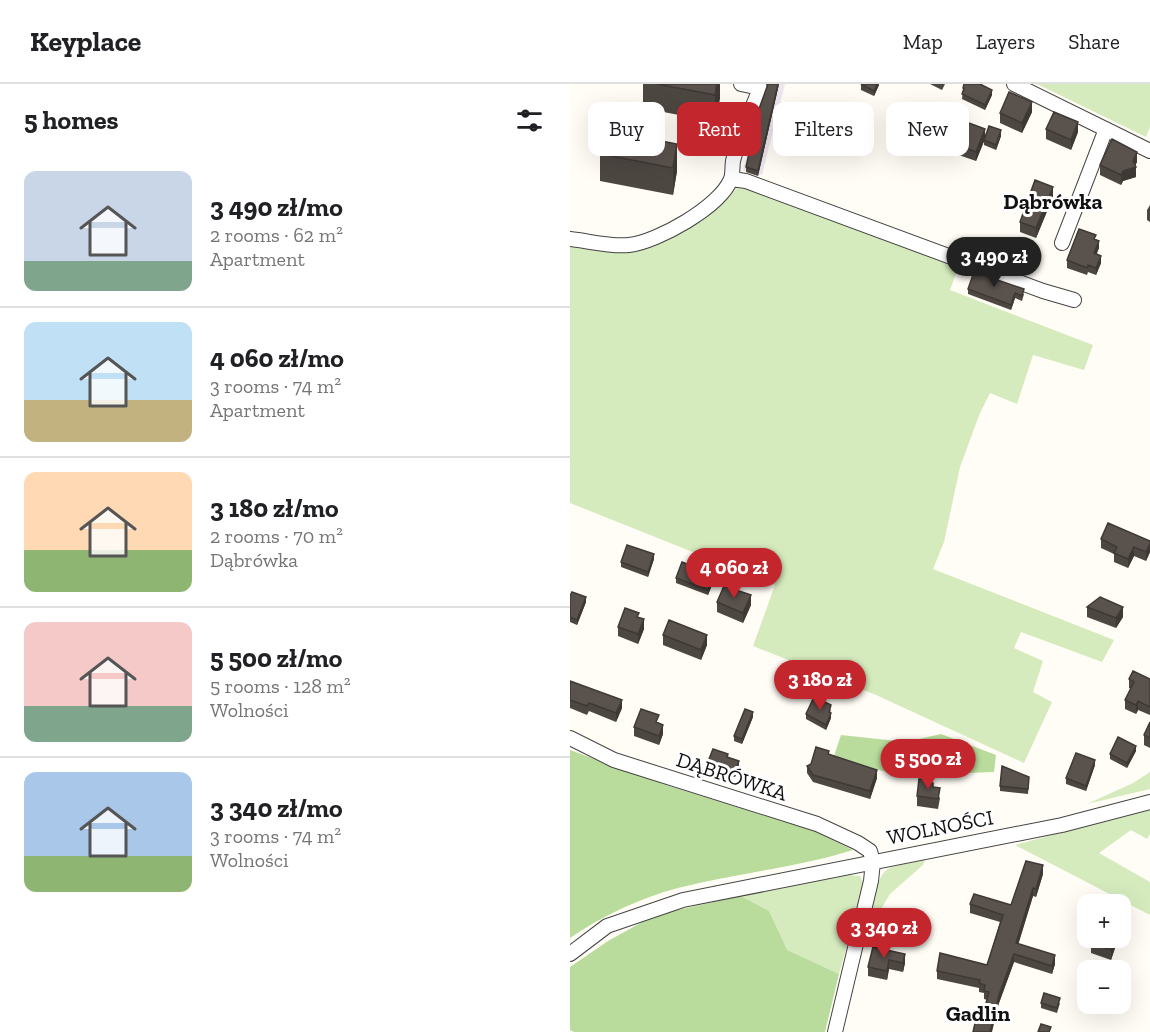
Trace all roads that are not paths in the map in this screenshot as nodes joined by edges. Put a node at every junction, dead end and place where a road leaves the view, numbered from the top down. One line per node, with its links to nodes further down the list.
1 (741, 84): 5 (street)
2 (1014, 84): 3 (street)
3 (1106, 129): 4 (street); 7 (street)
4 (1150, 151)
5 (731, 178): 6 (street); 8 (street)
6 (570, 239)
7 (1062, 243)
8 (1074, 300)
9 (570, 738): 11 (street, DĄBRÓWKA)
10 (1150, 802): 11 (street, WOLNOŚCI)
11 (873, 862): 12 (street); 13 (street, WOLNOŚCI)
12 (570, 954)
13 (835, 1032)

